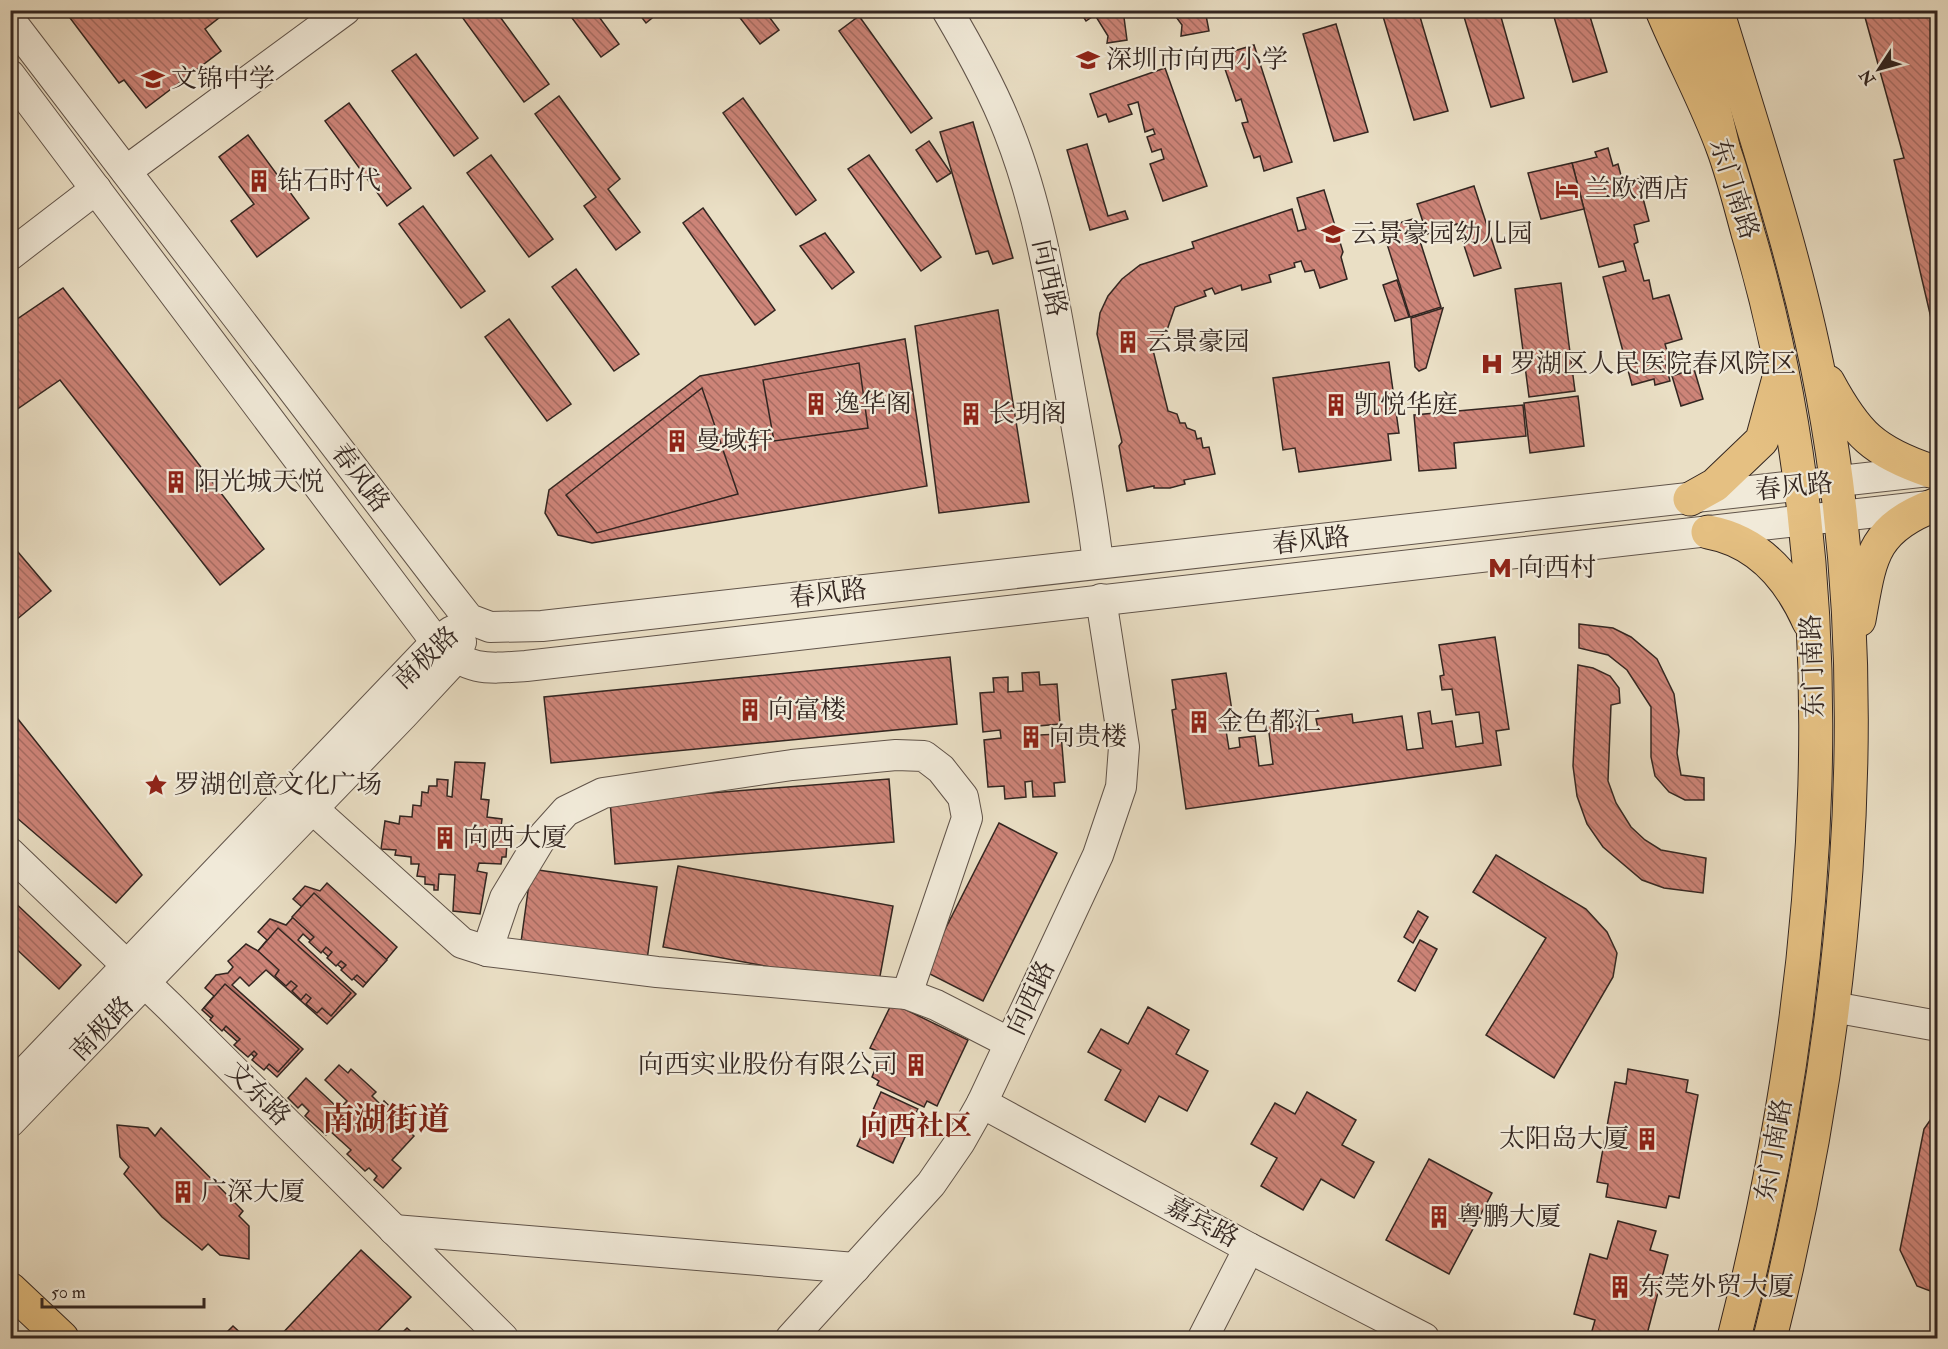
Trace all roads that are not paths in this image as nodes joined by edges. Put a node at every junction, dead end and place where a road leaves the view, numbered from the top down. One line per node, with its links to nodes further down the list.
1 (345, 10): 9 (street)
2 (947, 10): 22 (street, 向西路)
3 (1662, 10): 8 (main road, 东门南路)
4 (1683, 10): 8 (main road)
5 (1718, 10): 12 (main road, 东门南路)
6 (10, 20): 9 (street, 春风路)
7 (10, 75): 10 (street, 春风路)
8 (1723, 147): 13 (main road, 东门南路)
9 (126, 171): 24 (street, 春风路)
10 (96, 189): 11 (street); 26 (street, 春风路)
11 (10, 255)
12 (1816, 359): 14 (main road); 15 (main road, 东门南路)
13 (1782, 367): 16 (main road, 东门南路); 17 (main road)
14 (1934, 471): 15 (street, 春风路)
15 (1837, 482): 16 (street, 春风路); 19 (main road, 东门南路)
16 (1802, 486): 17 (street, 春风路); 20 (main road, 东门南路)
17 (1690, 499): 22 (street, 春风路)
18 (1936, 505): 19 (street, 春风路); 27 (main road)
19 (1840, 516): 20 (street, 春风路); 27 (main road, 东门南路)
20 (1805, 520): 21 (street, 春风路); 25 (main road, 东门南路)
21 (1708, 532): 23 (street, 春风路); 25 (main road)
22 (1098, 563): 24 (street, 春风路)
23 (1101, 599): 26 (street, 春风路); 35 (street, 向西路)
24 (469, 619): 26 (street, 南极路)
25 (1814, 632): 48 (main road, 东门南路)
26 (446, 651): 28 (street, 南极路)
27 (1850, 669): 33 (main road, 东门南路)
28 (303, 800): 30 (street); 31 (street, 南极路)
29 (10, 853): 31 (street, 文东路)
30 (487, 951): 32 (street); 32 (street)
31 (137, 975): 36 (street, 南极路); 38 (street, 南极路); 39 (street, 文东路)
32 (907, 994): 35 (street)
33 (1833, 1007): 34 (street); 49 (main road, 东门南路)
34 (1938, 1026)
35 (1010, 1043): 37 (street, 向西路)
36 (10, 1088)
37 (982, 1103): 40 (street, 嘉宾路); 41 (street, 向西路)
38 (10, 1122)
39 (394, 1230): 41 (street); 44 (street, 文东路)
40 (1249, 1248): 46 (street); 47 (street, 嘉宾路)
41 (855, 1268): 45 (street, 向西路)
42 (10, 1289): 43 (main road)
43 (62, 1338)
44 (503, 1338)
45 (791, 1338)
46 (1203, 1338)
47 (1424, 1338)
48 (1734, 1338)
49 (1770, 1338)

